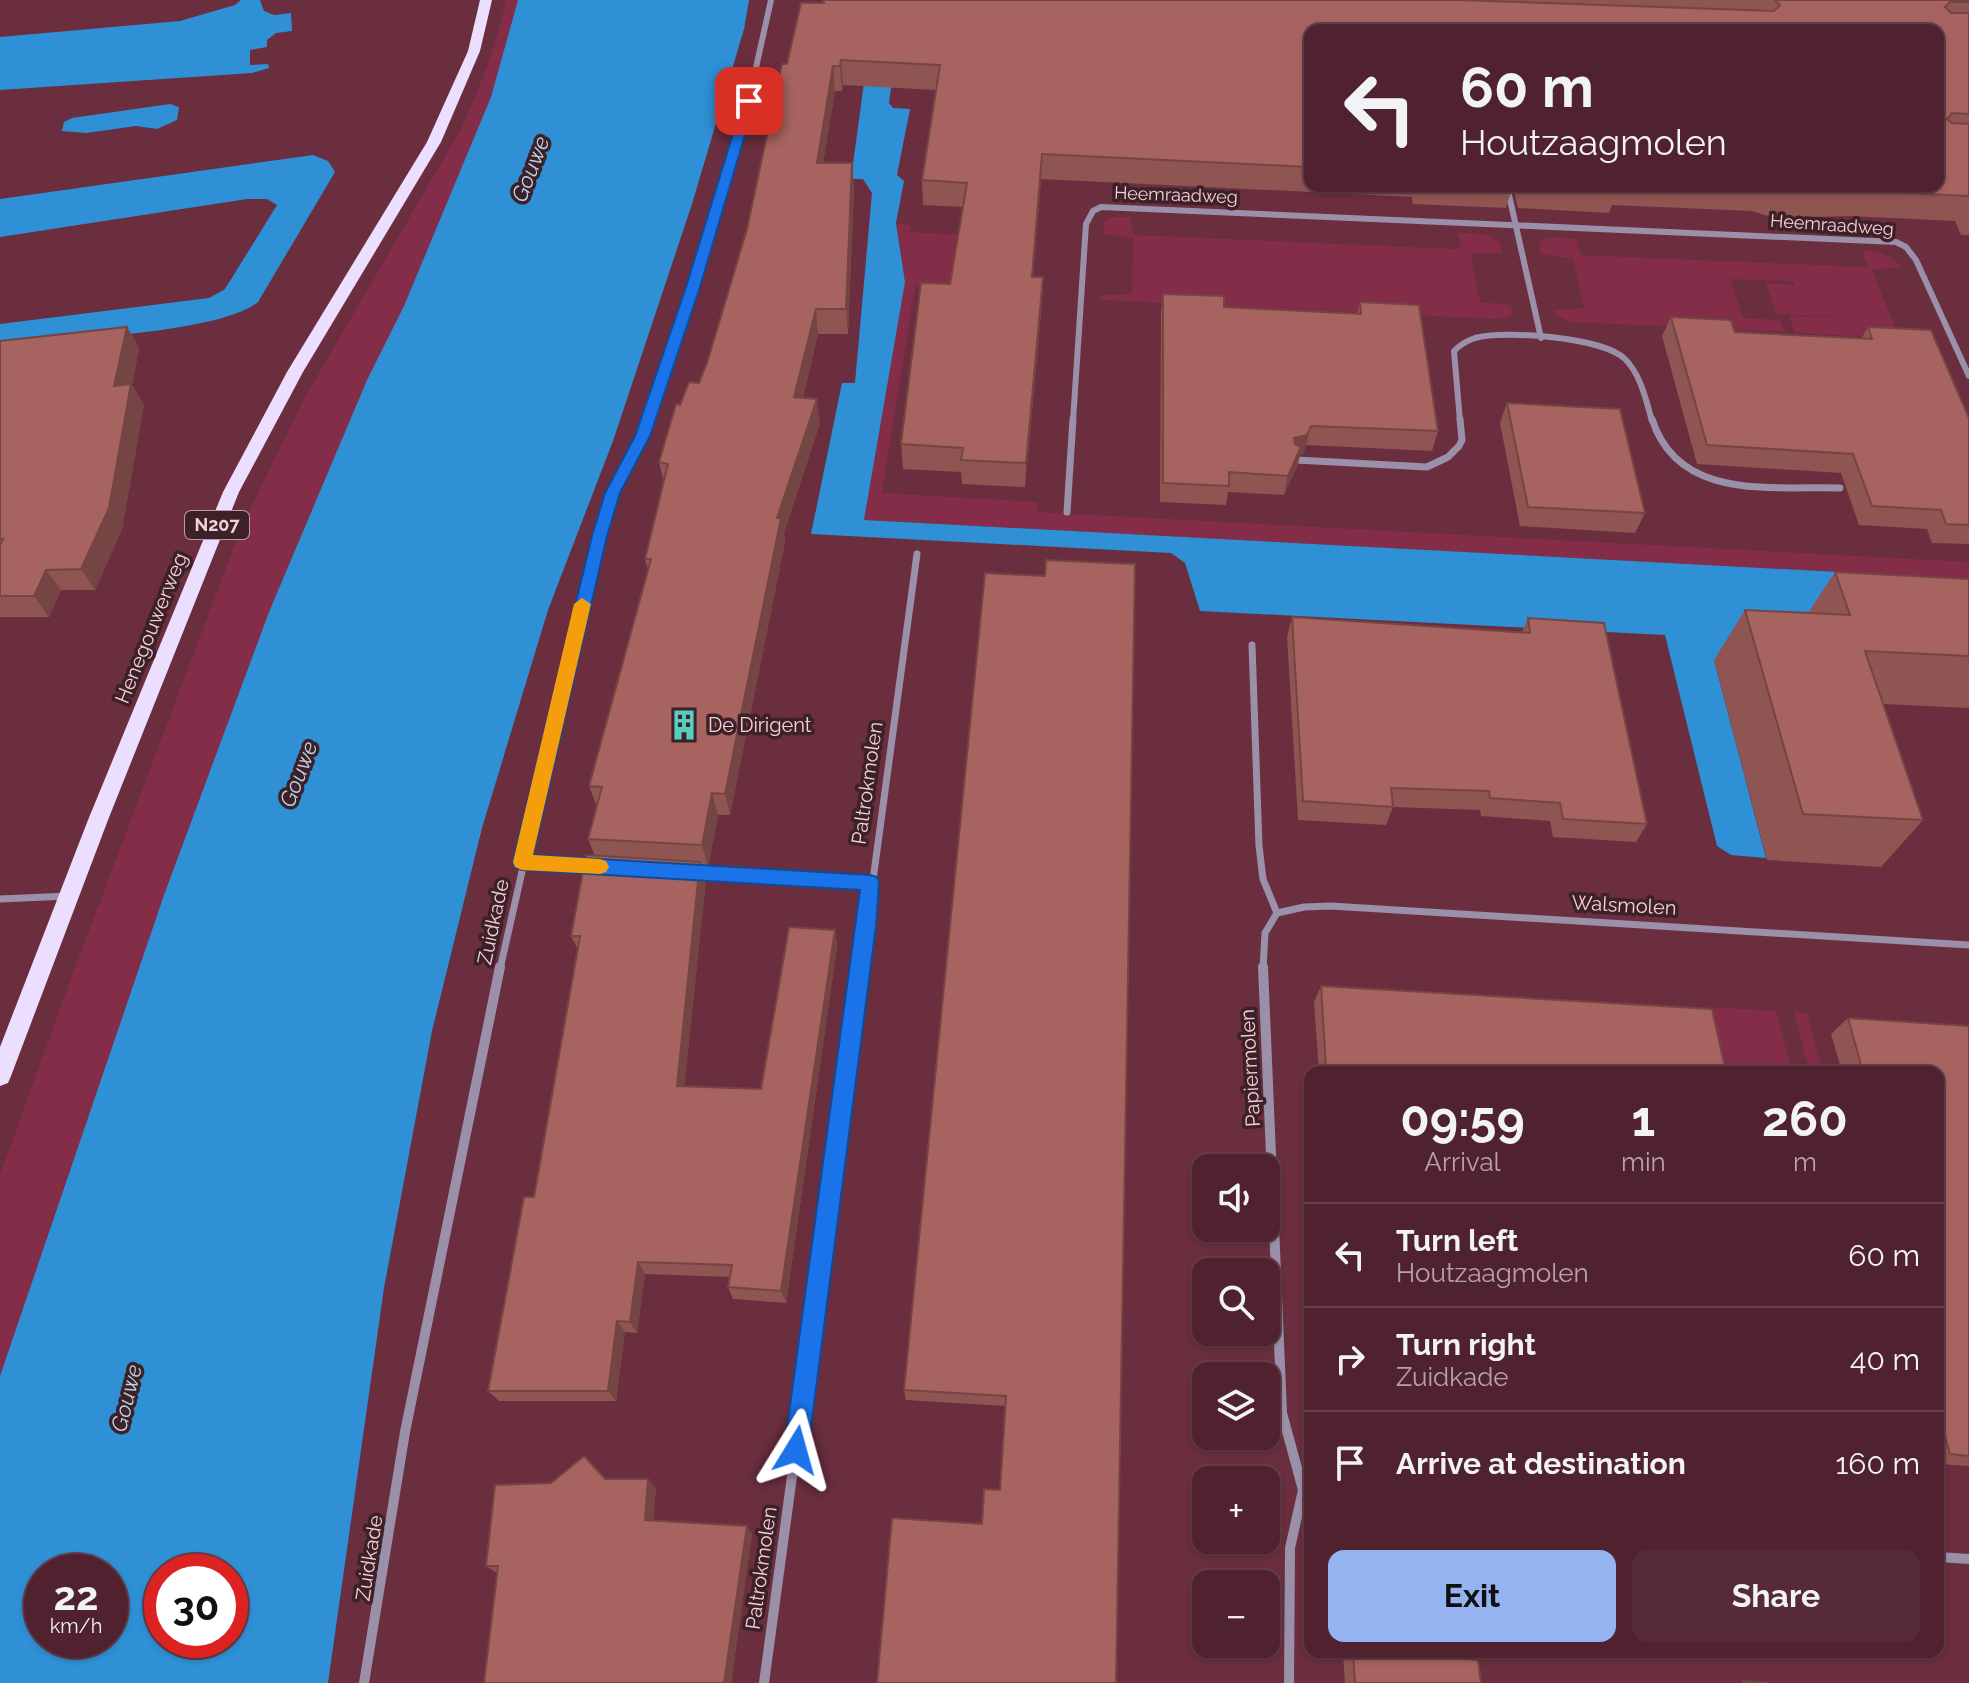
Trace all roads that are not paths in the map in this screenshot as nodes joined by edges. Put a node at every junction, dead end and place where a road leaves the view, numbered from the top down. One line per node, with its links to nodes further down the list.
1 (486, 0): 16 (main road, Henegouwerweg / N207)
2 (771, 0): 12 (street, Zuidkade)
3 (1508, 192): 4 (street)
4 (1515, 223): 5 (street); 6 (street, Heemraadweg); 9 (street, Heemraadweg)
5 (1541, 338): 7 (street); 8 (street)
6 (1969, 376)
7 (1296, 460)
8 (1840, 488)
9 (1067, 512)
10 (917, 554): 15 (street, Paltrokmolen)
11 (1252, 645): 18 (street)
12 (522, 862): 13 (street); 25 (street, Zuidkade)
13 (601, 867)
14 (680, 871): 15 (street)
15 (870, 883): 26 (street, Paltrokmolen)
16 (70, 896): 17 (street); 20 (main road, Henegouwerweg / N207)
17 (0, 899)
18 (1277, 913): 19 (street, Walsmolen); 21 (street, Papiermolen)
19 (1969, 945)
20 (0, 1076)
21 (1304, 1484)
22 (1304, 1498): 27 (street, Papiermolen)
23 (1944, 1557): 24 (street)
24 (1969, 1559)
25 (364, 1683)
26 (764, 1683)
27 (1289, 1683)

